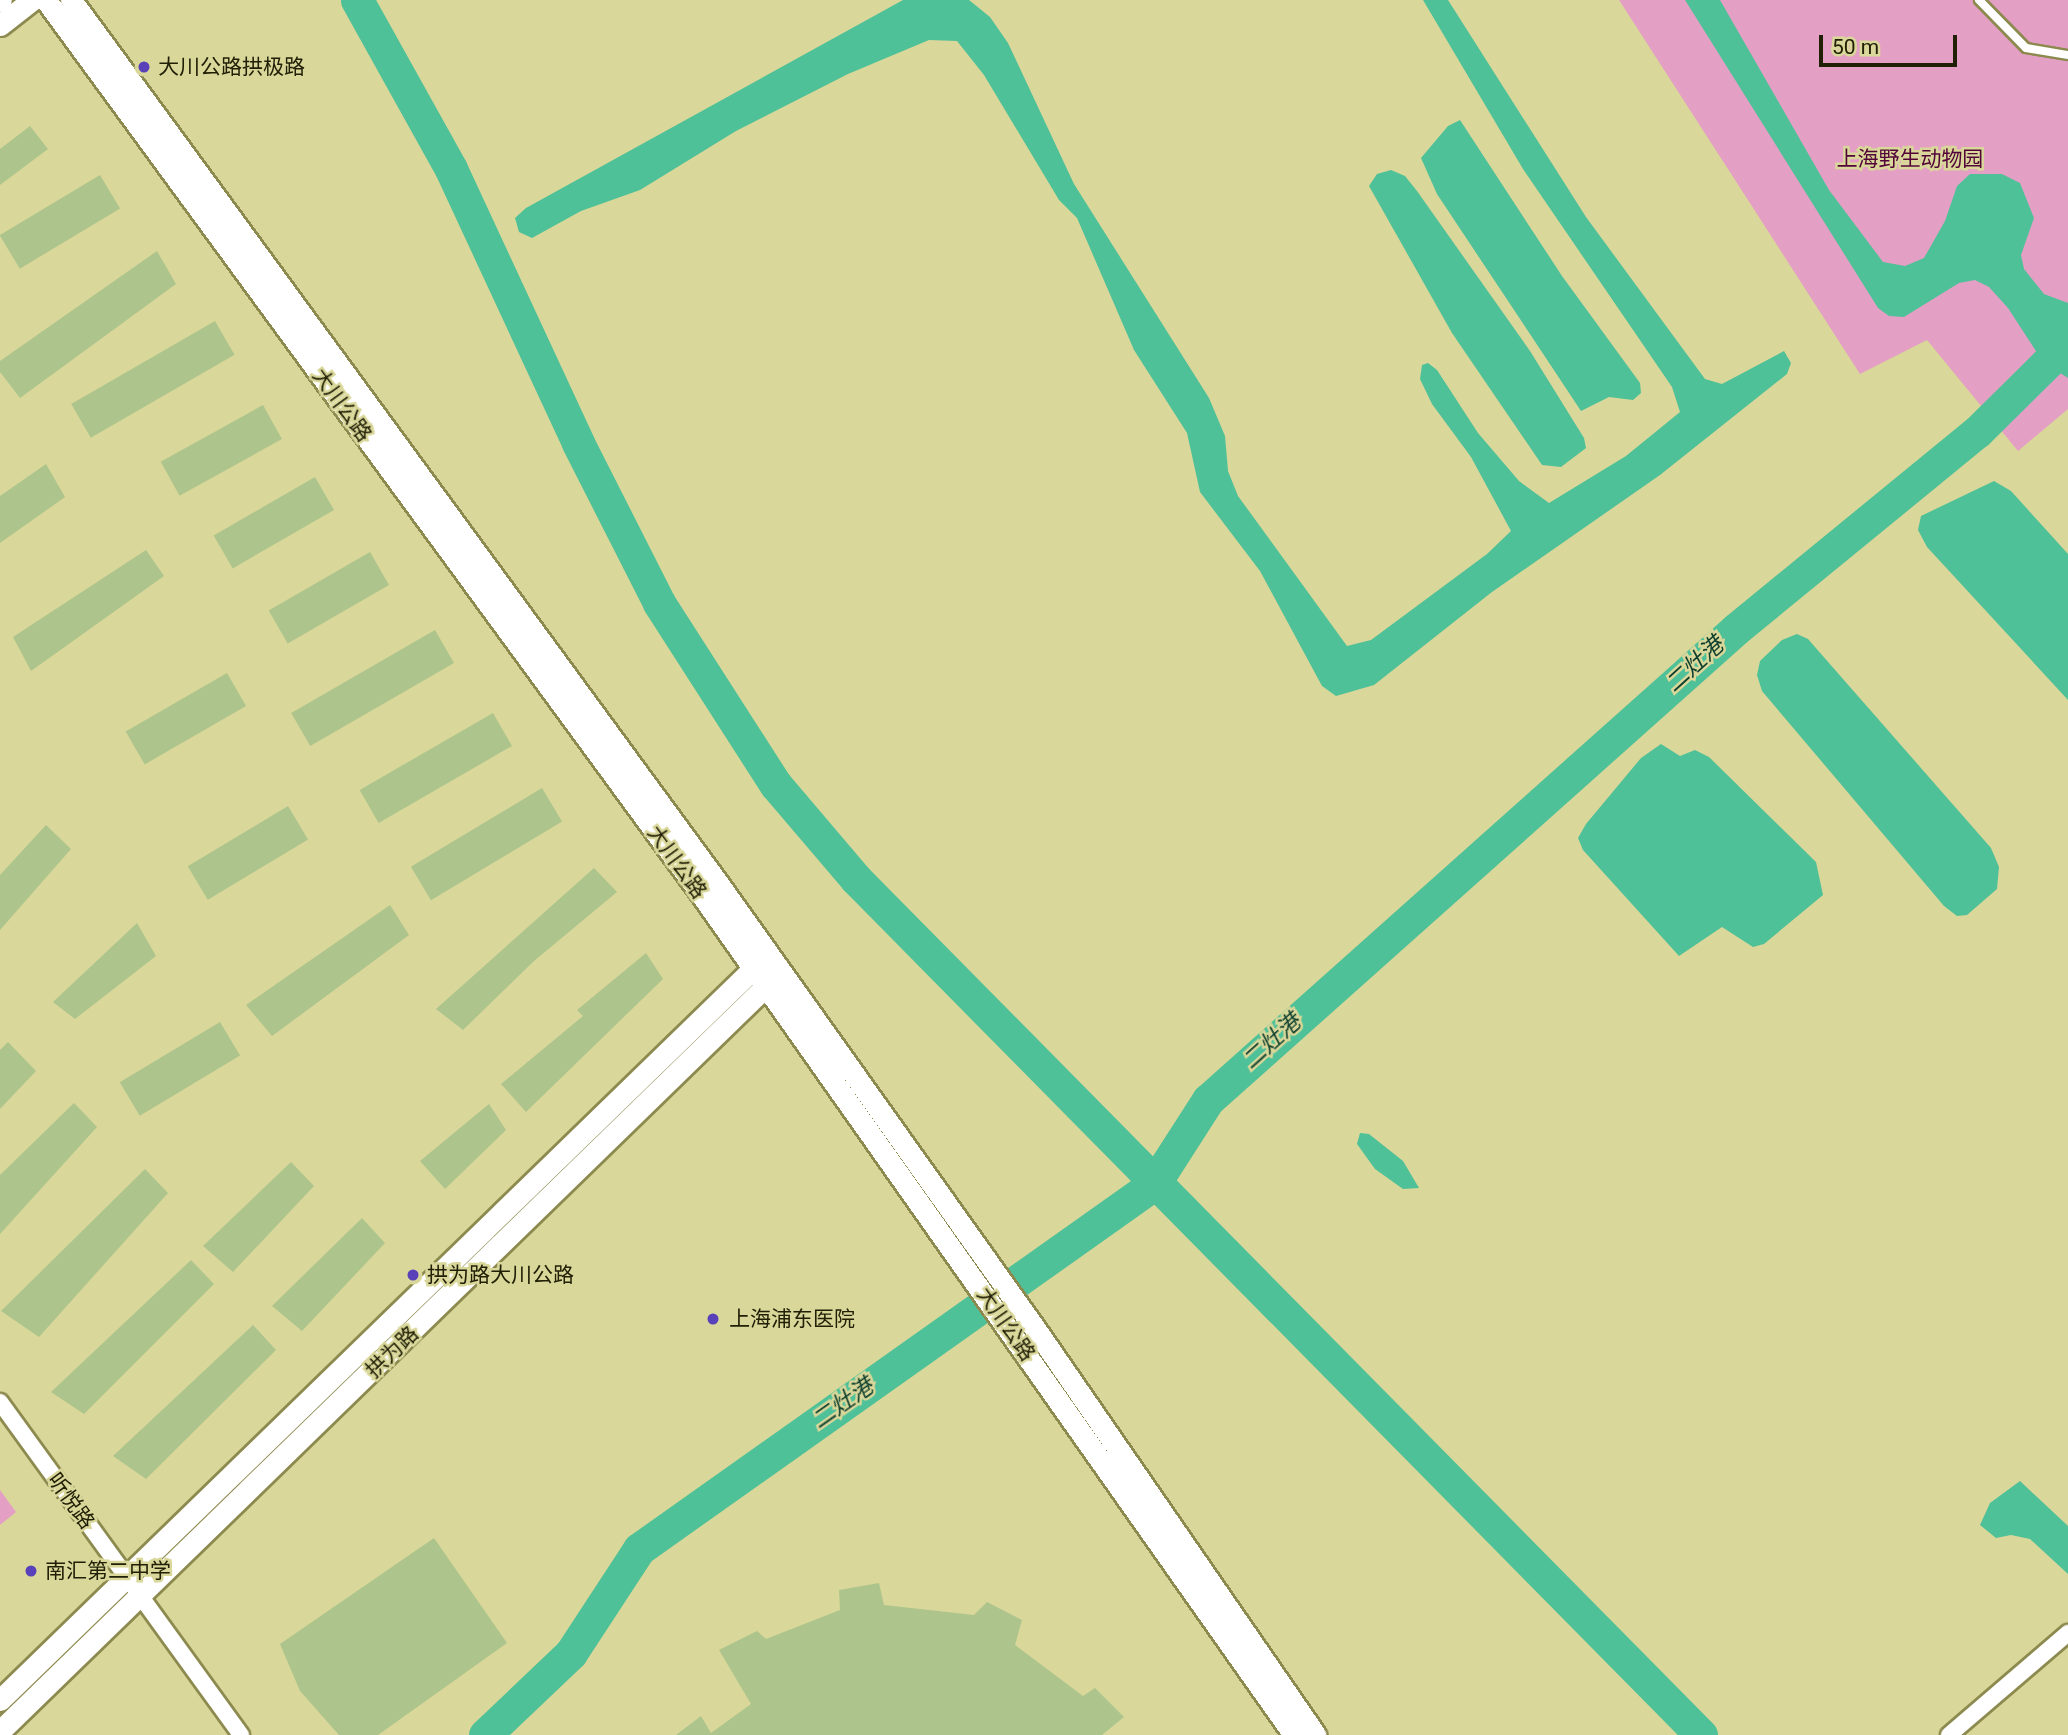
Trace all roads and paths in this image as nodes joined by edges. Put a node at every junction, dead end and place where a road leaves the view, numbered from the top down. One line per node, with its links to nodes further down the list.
1 (32, 0): 5 (main road)
2 (46, 0): 7 (main road, 大川公路)
3 (71, 0): 7 (main road, 大川公路)
4 (1979, 0): 6 (lane)
5 (0, 25)
6 (2068, 55)
7 (761, 961): 8 (main road, 大川公路); 11 (main road, 拱为路)
8 (774, 979): 9 (main road, 大川公路); 12 (main road, 拱为路)
9 (1028, 1336): 17 (main road, 大川公路); 18 (main road, 大川公路)
10 (0, 1402): 11 (street, 听悦路)
11 (127, 1577): 12 (street, 听悦路); 14 (main road, 拱为路)
12 (140, 1595): 15 (main road, 拱为路); 16 (street, 听悦路)
13 (2068, 1633): 19 (street)
14 (0, 1700)
15 (0, 1731)
16 (241, 1735)
17 (1294, 1735)
18 (1315, 1735)
19 (1949, 1735)

